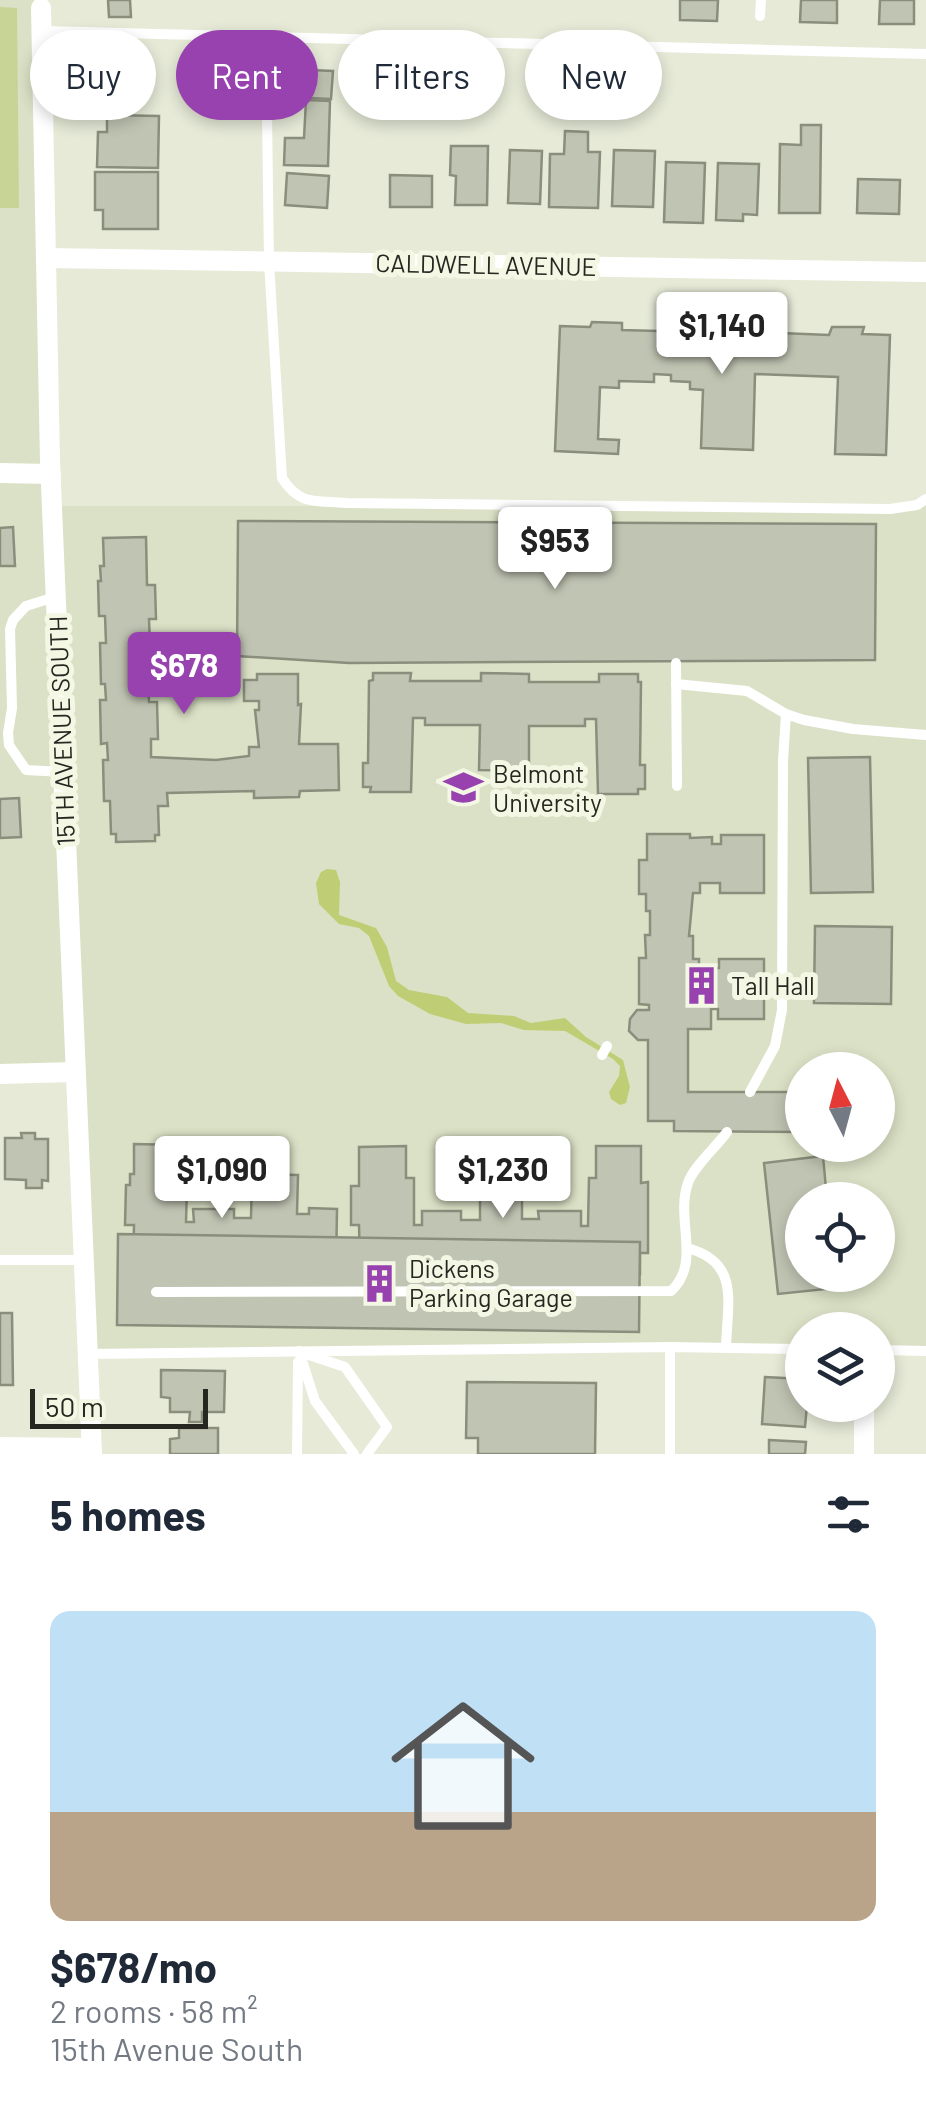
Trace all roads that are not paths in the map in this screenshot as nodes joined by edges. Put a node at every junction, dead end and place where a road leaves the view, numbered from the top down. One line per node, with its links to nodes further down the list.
1 (761, 0): 3 (lane)
2 (41, 3): 4 (street, 15TH AVENUE SOUTH)
3 (760, 16)
4 (42, 30)
5 (318, 38): 6 (lane)
6 (926, 54)
7 (44, 120): 9 (street, 15TH AVENUE SOUTH)
8 (267, 120): 10 (lane)
9 (47, 258): 10 (street, CALDWELL AVENUE); 13 (street, 15TH AVENUE SOUTH)
10 (268, 262): 11 (street, CALDWELL AVENUE); 14 (lane)
11 (926, 272)
12 (0, 473): 13 (street)
13 (51, 474): 15 (street, 15TH AVENUE SOUTH)
14 (926, 498)
15 (56, 597): 20 (street, 15TH AVENUE SOUTH); 20 (lane)
16 (676, 663): 17 (lane)
17 (676, 684): 18 (lane); 21 (lane)
18 (786, 714): 19 (lane); 24 (lane)
19 (926, 735)
20 (63, 772): 22 (street, 15TH AVENUE SOUTH)
21 (677, 786)
22 (75, 1072): 23 (street); 28 (street, 15TH AVENUE SOUTH)
23 (0, 1074)
24 (750, 1092)
25 (728, 1132): 26 (lane)
26 (687, 1248): 29 (lane); 31 (lane)
27 (0, 1260): 28 (lane)
28 (83, 1260): 36 (street, 15TH AVENUE SOUTH)
29 (156, 1292)
30 (670, 1347): 31 (lane); 34 (lane); 43 (lane)
31 (726, 1348): 32 (lane)
32 (785, 1349)
33 (895, 1350): 35 (lane)
34 (298, 1351): 36 (lane); 40 (lane); 41 (lane); 42 (lane)
35 (926, 1351)
36 (87, 1354): 39 (street, 15TH AVENUE SOUTH)
37 (864, 1422): 44 (street)
38 (0, 1447): 39 (street)
39 (92, 1451)
40 (296, 1454)
41 (354, 1454)
42 (367, 1454)
43 (670, 1454)
44 (864, 1454)

